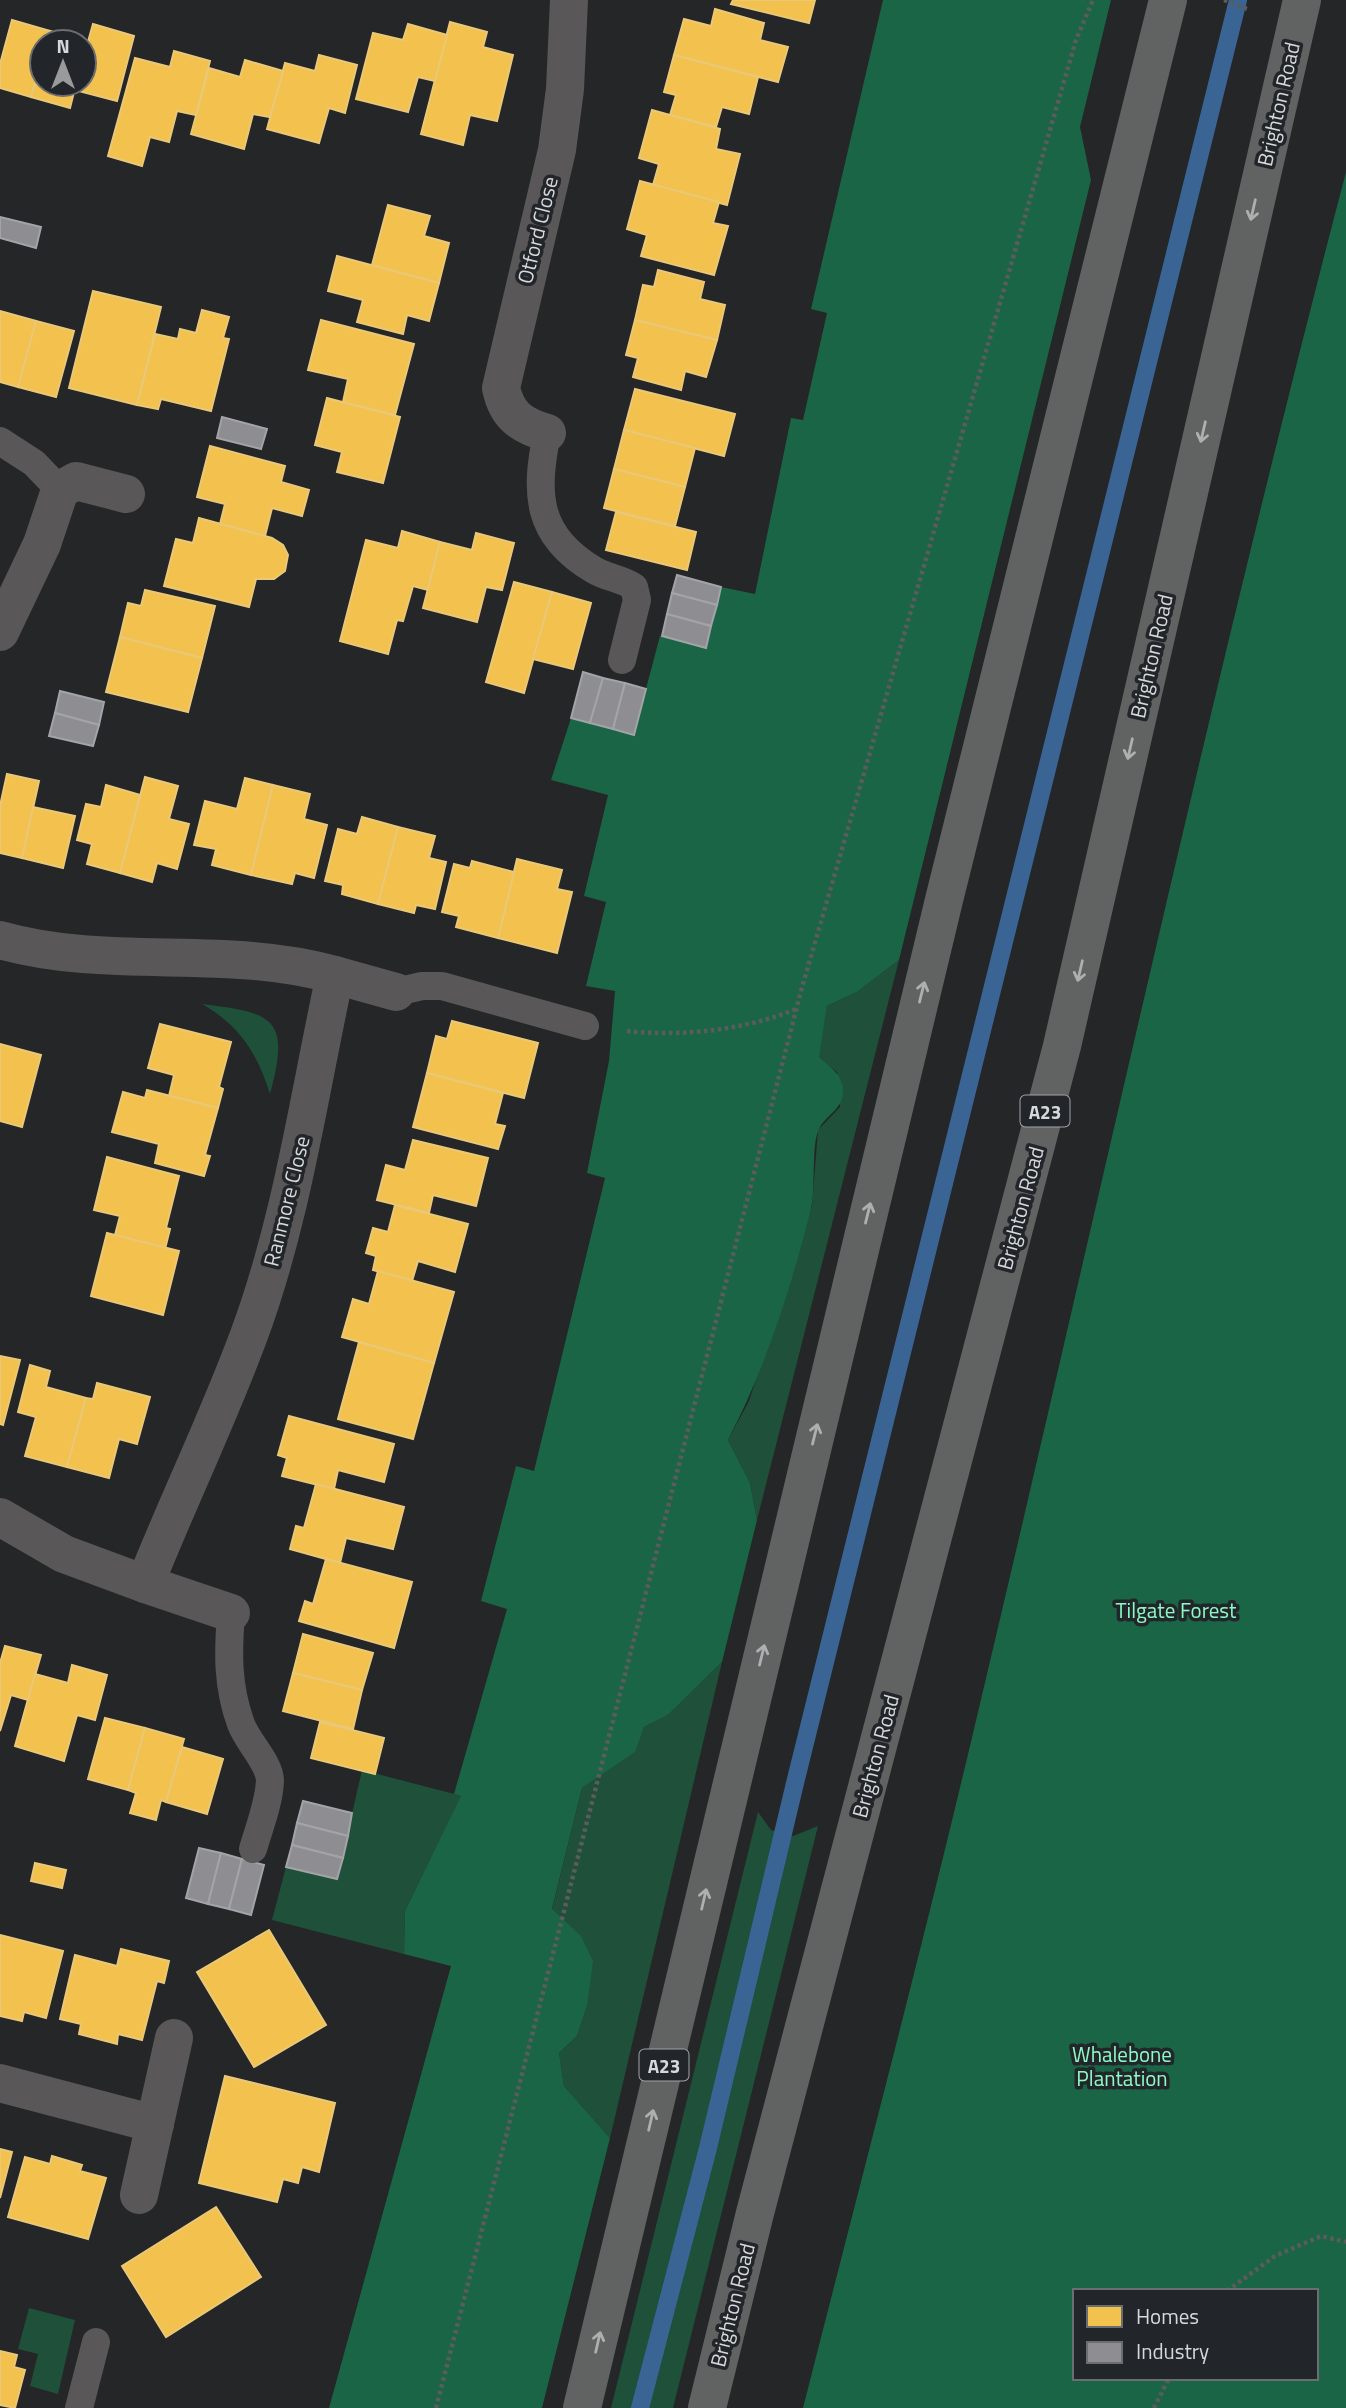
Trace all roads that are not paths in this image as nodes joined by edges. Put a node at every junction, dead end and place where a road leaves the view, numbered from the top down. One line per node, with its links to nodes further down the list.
1 (569, 0): 4 (street, Otford Close)
2 (1168, 0): 24 (main road, A23, one-way to 2)
3 (1302, 0): 25 (main road, Brighton Road / A23, one-way to 25)
4 (547, 433): 9 (lane)
5 (0, 441): 6 (lane)
6 (60, 490): 7 (street); 8 (street)
7 (126, 494)
8 (0, 632)
9 (622, 660)
10 (0, 940): 11 (street)
11 (335, 975): 12 (street); 15 (street, Ranmore Close)
12 (396, 992): 13 (lane)
13 (585, 1026)
14 (1, 1522): 15 (street)
15 (145, 1584): 16 (street)
16 (231, 1613): 17 (lane)
17 (253, 1849)
18 (174, 2038): 20 (street)
19 (0, 2083): 20 (street)
20 (155, 2124): 21 (street)
21 (139, 2195)
22 (96, 2342): 23 (lane)
23 (79, 2408)
24 (582, 2408)
25 (707, 2408)

